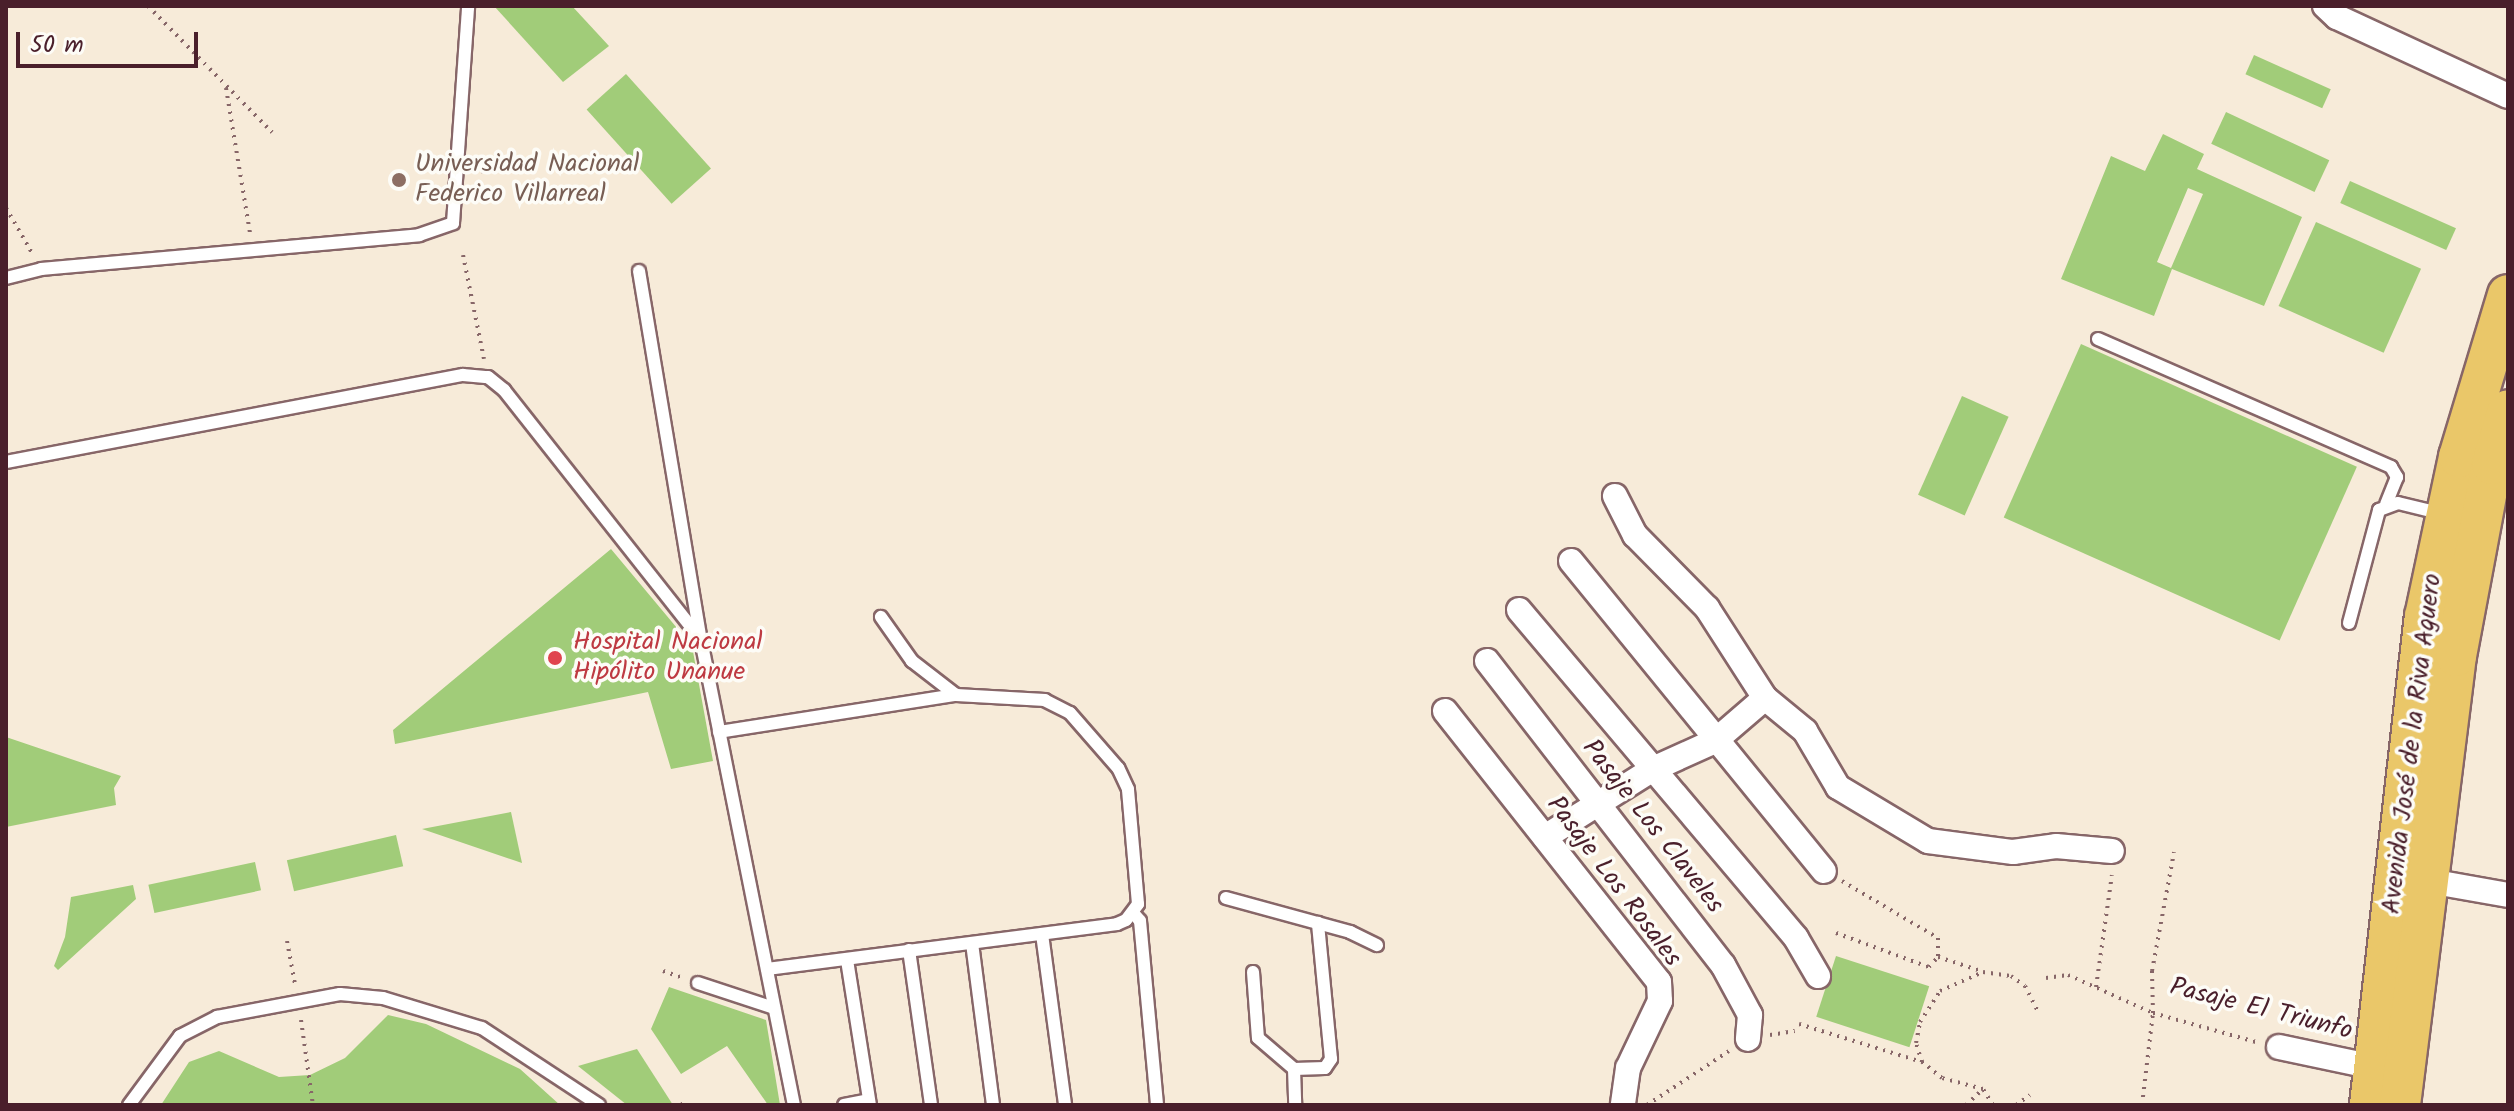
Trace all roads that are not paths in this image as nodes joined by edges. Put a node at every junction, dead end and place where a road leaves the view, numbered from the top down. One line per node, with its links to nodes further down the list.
1 (468, 6): 5 (lane)
2 (2325, 7): 3 (street)
3 (2508, 96)
4 (639, 271): 17 (lane)
5 (6, 278)
6 (2508, 295): 12 (main road, Avenida José de la Riva Aguero)
7 (2098, 339): 11 (lane)
8 (2508, 410): 12 (main road, Avenida José de la Riva Aguero)
9 (6, 462): 17 (lane)
10 (1615, 496): 20 (street)
11 (2386, 504): 12 (lane); 16 (lane)
12 (2472, 506): 29 (main road, Avenida José de la Riva Aguero); 47 (main road, Avenida José de la Riva Aguero)
13 (1571, 561): 23 (street)
14 (1519, 610): 24 (street)
15 (881, 617): 19 (lane)
16 (2349, 623)
17 (701, 640): 22 (lane)
18 (1487, 661): 25 (street, Pasaje Los Claveles)
19 (956, 695): 22 (lane); 32 (lane)
20 (1765, 698): 23 (street); 27 (street)
21 (1445, 711): 26 (street, Pasaje Los Rosales)
22 (719, 732): 39 (lane)
23 (1715, 741): 24 (street); 28 (street)
24 (1653, 769): 25 (street); 41 (street)
25 (1601, 806): 26 (street); 44 (street, Pasaje Los Claveles)
26 (1545, 837): 58 (street, Pasaje Los Rosales)
27 (2112, 851)
28 (1824, 871)
29 (2429, 881): 30 (street); 59 (main road, Avenida José de la Riva Aguero)
30 (2508, 895)
31 (1226, 898): 33 (lane)
32 (1134, 914): 34 (lane); 56 (lane)
33 (1318, 923): 36 (lane); 46 (lane)
34 (1042, 934): 35 (lane); 55 (lane)
35 (972, 943): 37 (lane); 54 (lane)
36 (1377, 945)
37 (909, 950): 38 (lane); 53 (lane)
38 (847, 960): 39 (lane); 48 (lane)
39 (767, 969): 43 (lane)
40 (1253, 972): 46 (lane)
41 (1818, 976)
42 (698, 983): 43 (lane)
43 (774, 1008): 51 (lane)
44 (1748, 1039)
45 (2279, 1047): 47 (street, Pasaje El Triunfo)
46 (1294, 1069): 57 (lane)
47 (2372, 1086)
48 (870, 1103): 52 (lane)
49 (129, 1105): 50 (lane)
50 (599, 1105)
51 (794, 1105)
52 (844, 1105)
53 (931, 1105)
54 (993, 1105)
55 (1065, 1105)
56 (1157, 1105)
57 (1295, 1105)
58 (1623, 1105)
59 (2400, 1105)

